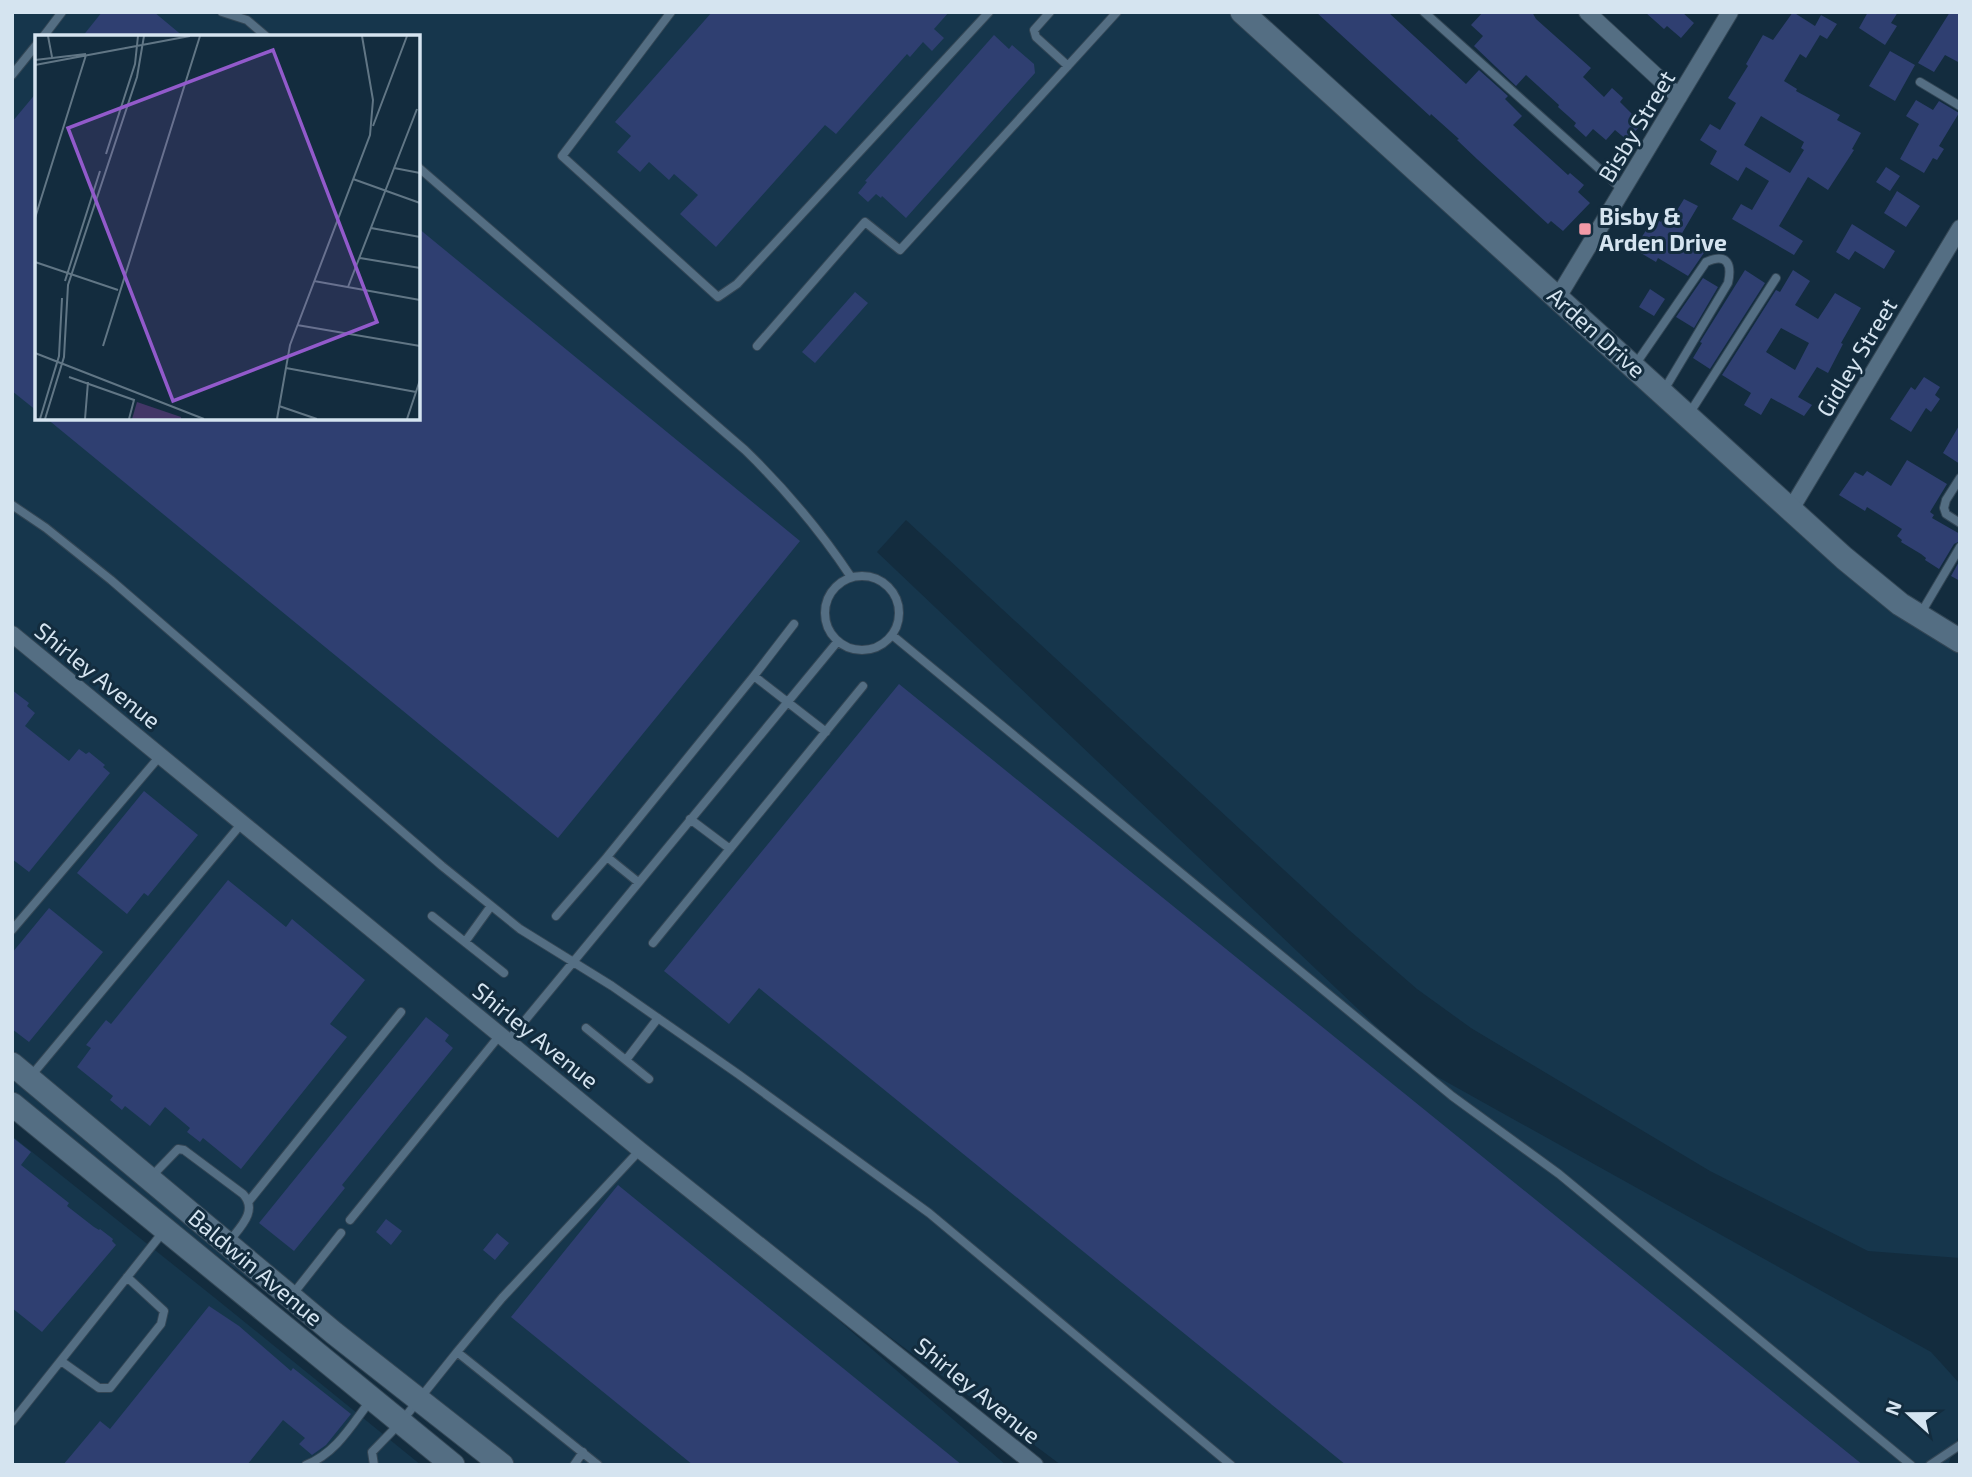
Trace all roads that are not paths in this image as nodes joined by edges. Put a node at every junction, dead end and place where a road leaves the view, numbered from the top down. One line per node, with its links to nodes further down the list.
1 (62, 12): 11 (lane)
2 (222, 12): 12 (lane)
3 (671, 12): 4 (lane)
4 (989, 12)
5 (1050, 12): 14 (lane)
6 (1117, 12): 14 (lane)
7 (1242, 12): 23 (main road, Arden Drive)
8 (1424, 12): 20 (lane)
9 (1587, 12): 17 (street)
10 (1730, 12): 17 (street, Bisby Street)
11 (45, 35)
12 (265, 35)
13 (35, 46): 15 (lane)
14 (1068, 66): 24 (lane)
15 (12, 75)
16 (1920, 82): 18 (lane)
17 (1679, 97): 20 (street, Bisby Street)
18 (1960, 106)
19 (420, 169): 33 (lane)
20 (1624, 191): 23 (street, Bisby Street)
21 (1960, 228): 30 (street, Gidley Street)
22 (1776, 278): 27 (lane)
23 (1559, 298): 25 (main road, Arden Drive)
24 (757, 346)
25 (1634, 366): 26 (main road, Arden Drive); 26 (lane)
26 (1662, 392): 27 (main road, Arden Drive)
27 (1688, 415): 30 (main road, Arden Drive)
28 (1960, 478): 31 (lane)
29 (12, 505): 50 (lane)
30 (1791, 509): 34 (main road, Arden Drive)
31 (1960, 523)
32 (1960, 547): 34 (lane)
33 (851, 577): 37 (lane); 39 (lane)
34 (1919, 615): 38 (main road, Arden Drive)
35 (794, 624): 40 (lane)
36 (12, 634): 44 (street, Shirley Avenue)
37 (892, 635): 39 (lane); 91 (lane)
38 (1960, 640)
39 (838, 641): 42 (lane)
40 (754, 676): 42 (lane); 48 (lane)
41 (863, 686): 43 (lane)
42 (787, 703): 43 (lane); 45 (lane)
43 (826, 732): 47 (lane)
44 (160, 756): 46 (street, Shirley Avenue); 53 (lane)
45 (690, 819): 47 (lane); 49 (lane)
46 (242, 823): 61 (street, Shirley Avenue); 63 (lane)
47 (730, 849): 55 (lane)
48 (607, 857): 49 (lane); 52 (lane)
49 (638, 882): 56 (lane)
50 (491, 906): 54 (lane); 56 (lane)
51 (432, 916): 54 (lane)
52 (556, 916)
53 (12, 930)
54 (465, 942): 57 (lane)
55 (653, 943)
56 (573, 960): 59 (lane); 61 (lane)
57 (503, 973)
58 (401, 1012): 68 (lane)
59 (657, 1018): 62 (lane); 90 (lane)
60 (586, 1028): 62 (lane)
61 (504, 1038): 66 (street, Shirley Avenue); 69 (lane)
62 (626, 1060): 64 (lane)
63 (21, 1071): 67 (main road, Baldwin Avenue)
64 (649, 1079)
65 (12, 1104): 70 (main road, Baldwin Avenue)
66 (640, 1150): 75 (lane); 89 (street, Shirley Avenue)
67 (150, 1178): 68 (lane); 72 (main road, Baldwin Avenue)
68 (249, 1201): 72 (lane)
69 (350, 1220)
70 (165, 1229): 73 (lane); 77 (main road, Baldwin Avenue)
71 (341, 1233): 74 (lane)
72 (228, 1243): 74 (main road, Baldwin Avenue)
73 (127, 1278): 76 (lane); 76 (lane)
74 (291, 1297): 78 (main road, Baldwin Avenue)
75 (457, 1352): 78 (lane); 82 (lane)
76 (61, 1361): 79 (lane)
77 (372, 1398): 80 (main road, Baldwin Avenue); 83 (lane)
78 (419, 1399): 80 (lane); 86 (main road, Baldwin Avenue)
79 (12, 1422)
80 (401, 1422): 84 (lane); 85 (main road, Baldwin Avenue)
81 (1960, 1446): 92 (lane)
82 (583, 1452): 87 (lane); 88 (lane)
83 (306, 1465)
84 (374, 1465)
85 (453, 1465)
86 (502, 1465)
87 (574, 1465)
88 (598, 1465)
89 (1035, 1465)
90 (1231, 1465)
91 (1911, 1465)
92 (1930, 1465)

